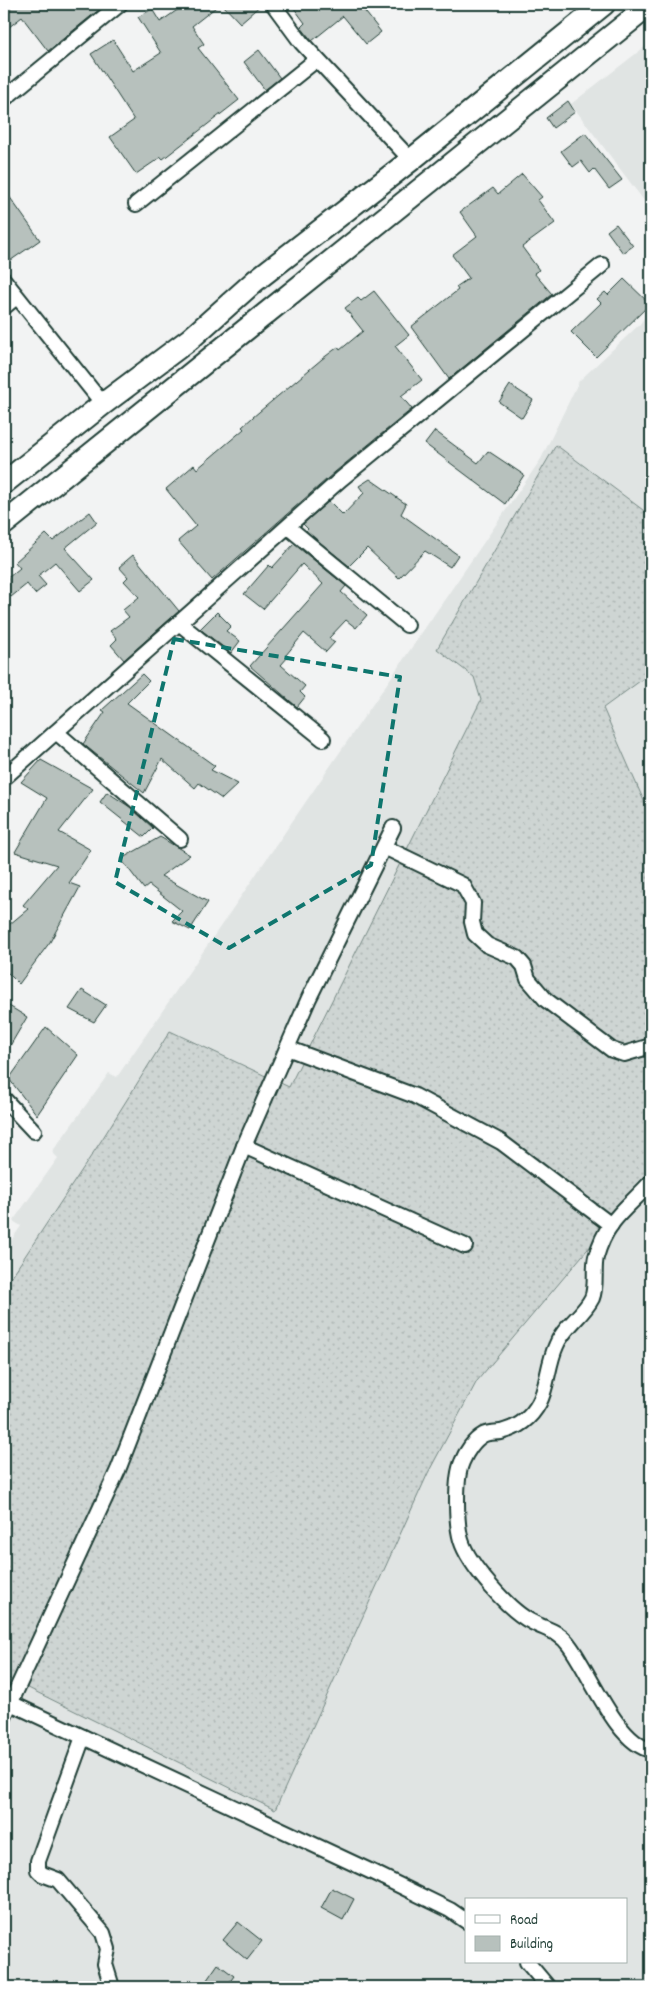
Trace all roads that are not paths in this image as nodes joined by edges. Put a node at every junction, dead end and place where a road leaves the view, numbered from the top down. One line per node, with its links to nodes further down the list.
1 (120, 4): 6 (street)
2 (273, 4): 5 (street)
3 (604, 4): 7 (highway)
4 (651, 4): 15 (highway)
5 (316, 60): 7 (street); 8 (street)
6 (4, 99)
7 (411, 160): 13 (highway)
8 (136, 204)
9 (602, 265): 16 (street)
10 (4, 280): 11 (street)
11 (16, 297): 12 (street); 13 (street)
12 (4, 307)
13 (103, 404): 14 (highway)
14 (4, 483)
15 (4, 524)
16 (288, 527): 17 (street); 18 (street)
17 (179, 622): 19 (street); 20 (street)
18 (407, 625)
19 (56, 732): 21 (street); 23 (street)
20 (323, 739)
21 (4, 778)
22 (393, 828): 24 (street)
23 (180, 839)
24 (384, 847): 25 (street); 26 (street)
25 (651, 1046)
26 (287, 1048): 29 (street); 31 (street)
27 (4, 1099): 28 (street)
28 (34, 1131)
29 (244, 1146): 32 (street); 33 (street)
30 (651, 1182): 31 (street)
31 (611, 1225): 36 (street)
32 (465, 1246)
33 (7, 1702): 34 (street); 35 (street)
34 (4, 1717)
35 (83, 1738): 37 (street); 39 (street)
36 (651, 1750)
37 (465, 1920)
38 (529, 1964): 40 (street)
39 (112, 1987)
40 (548, 1987)

